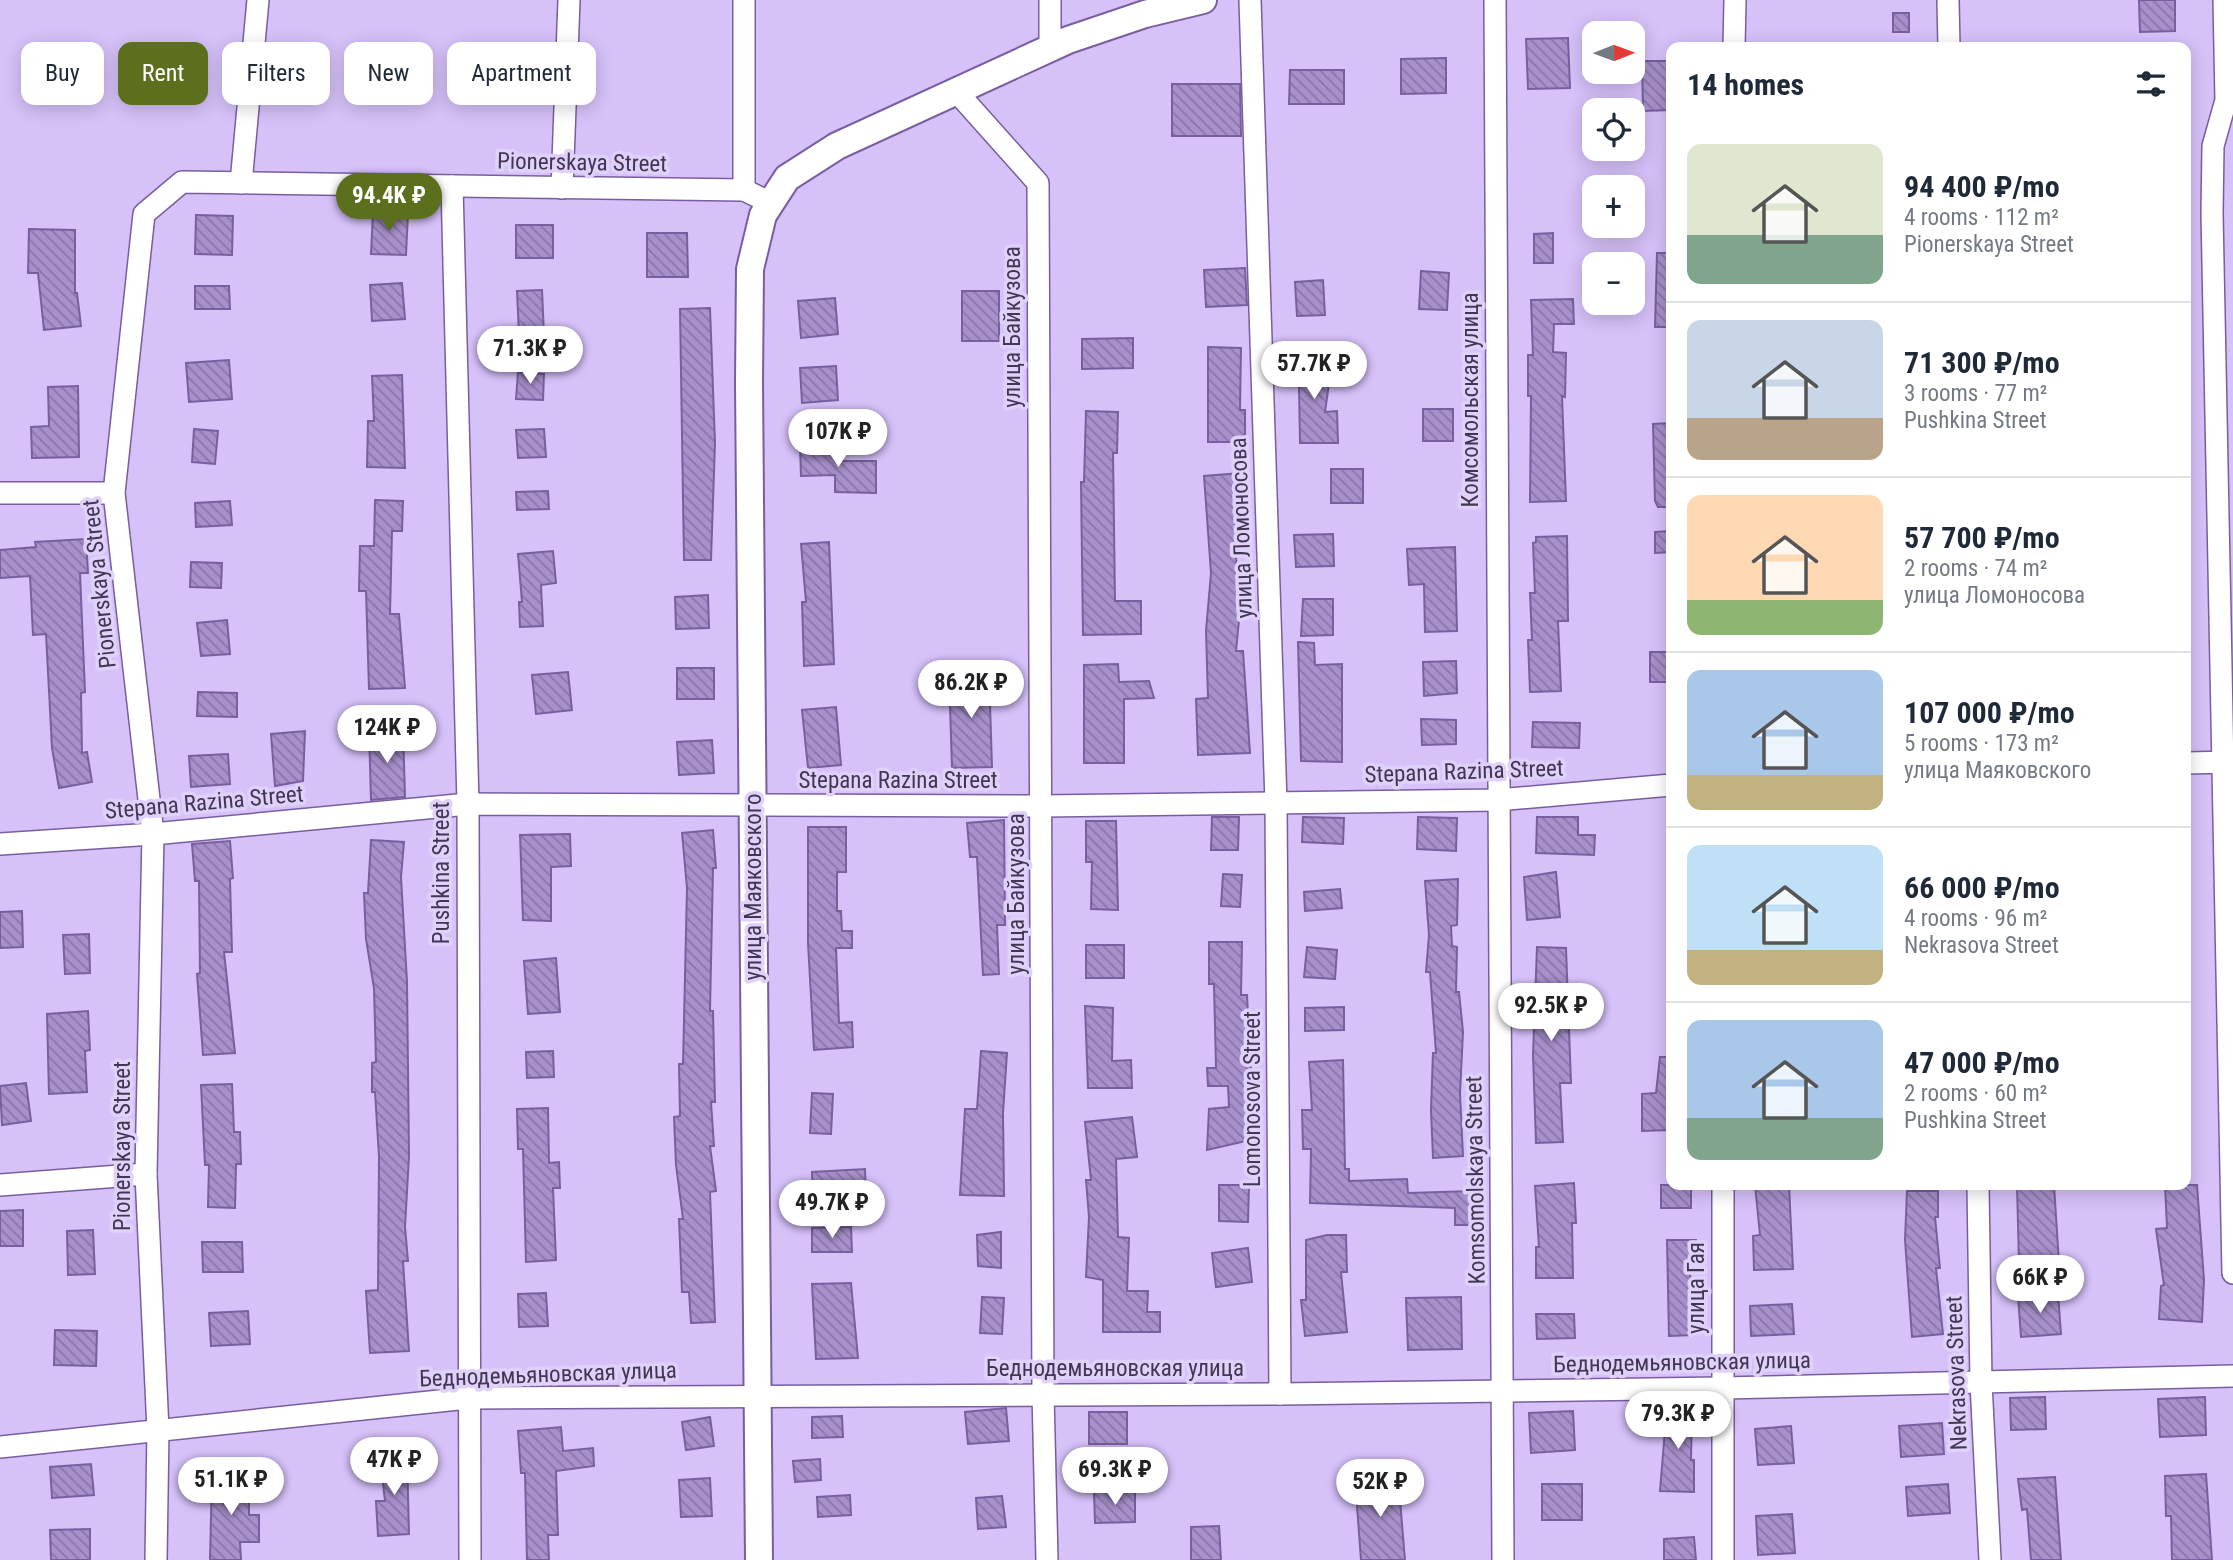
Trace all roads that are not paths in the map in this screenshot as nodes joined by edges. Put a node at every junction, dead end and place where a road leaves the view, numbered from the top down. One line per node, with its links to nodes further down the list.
1 (258, 0): 15 (street)
2 (569, 0): 17 (street)
3 (744, 0): 18 (street)
4 (1050, 0): 13 (street)
5 (1203, 0): 13 (street)
6 (1250, 0): 26 (street, улица Ломоносова)
7 (1495, 0): 25 (street, Комсомольская улица)
8 (1735, 0): 11 (street)
9 (1948, 0): 12 (street)
10 (2224, 0): 22 (street)
11 (1734, 42)
12 (1949, 42)
13 (1050, 48): 14 (street)
14 (956, 92): 19 (street); 28 (street, улица Байкузова)
15 (241, 183): 16 (street, Pionerskaya Street); 21 (street, Pionerskaya Street)
16 (452, 186): 17 (street, Pionerskaya Street); 27 (street, Pushkina Street)
17 (562, 188): 18 (street, Pionerskaya Street)
18 (744, 190): 19 (street)
19 (767, 209): 29 (street, улица Маяковского)
20 (0, 493): 21 (street)
21 (114, 493): 30 (street, Pionerskaya Street)
22 (2227, 762): 23 (street); 36 (street)
23 (2191, 763)
24 (1666, 785): 25 (street, Stepana Razina Street)
25 (1497, 800): 26 (street, Stepana Razina Street); 40 (street, Komsomolskaya Street)
26 (1276, 803): 28 (street, Stepana Razina Street); 42 (street, Lomonosova Street)
27 (468, 804): 29 (street, Stepana Razina Street); 30 (street, Stepana Razina Street); 44 (street, Pushkina Street)
28 (1042, 806): 29 (street, Stepana Razina Street); 41 (street, улица Байкузова)
29 (753, 807): 43 (street, улица Маяковского)
30 (153, 834): 31 (street, Stepana Razina Street); 32 (street, Pionerskaya Street)
31 (0, 844)
32 (146, 1174): 33 (street); 45 (street, Pionerskaya Street)
33 (0, 1185)
34 (1723, 1190): 39 (street, улица Гая)
35 (1978, 1190): 38 (street, Nekrasova Street)
36 (2233, 1273)
37 (2233, 1376): 38 (street, Беднодемьяновская улица)
38 (1981, 1383): 39 (street, Беднодемьяновская улица); 53 (street, Nekrasova Street)
39 (1722, 1388): 40 (street, Беднодемьяновская улица); 52 (street, улица Гая)
40 (1504, 1390): 42 (street, Беднодемьяновская улица); 51 (street, Komsomolskaya Street)
41 (1043, 1394): 42 (street, Беднодемьяновская улица); 43 (street, Беднодемьяновская улица); 50 (street, улица Байкузова)
42 (1280, 1394)
43 (756, 1395): 44 (street, Беднодемьяновская улица); 49 (street, улица Маяковского)
44 (468, 1398): 45 (street, Беднодемьяновская улица); 48 (street, Pushkina Street)
45 (158, 1430): 46 (street, Беднодемьяновская улица); 47 (street, Pionerskaya Street)
46 (0, 1447)
47 (156, 1560)
48 (470, 1560)
49 (759, 1560)
50 (1047, 1560)
51 (1503, 1560)
52 (1723, 1560)
53 (1990, 1560)

